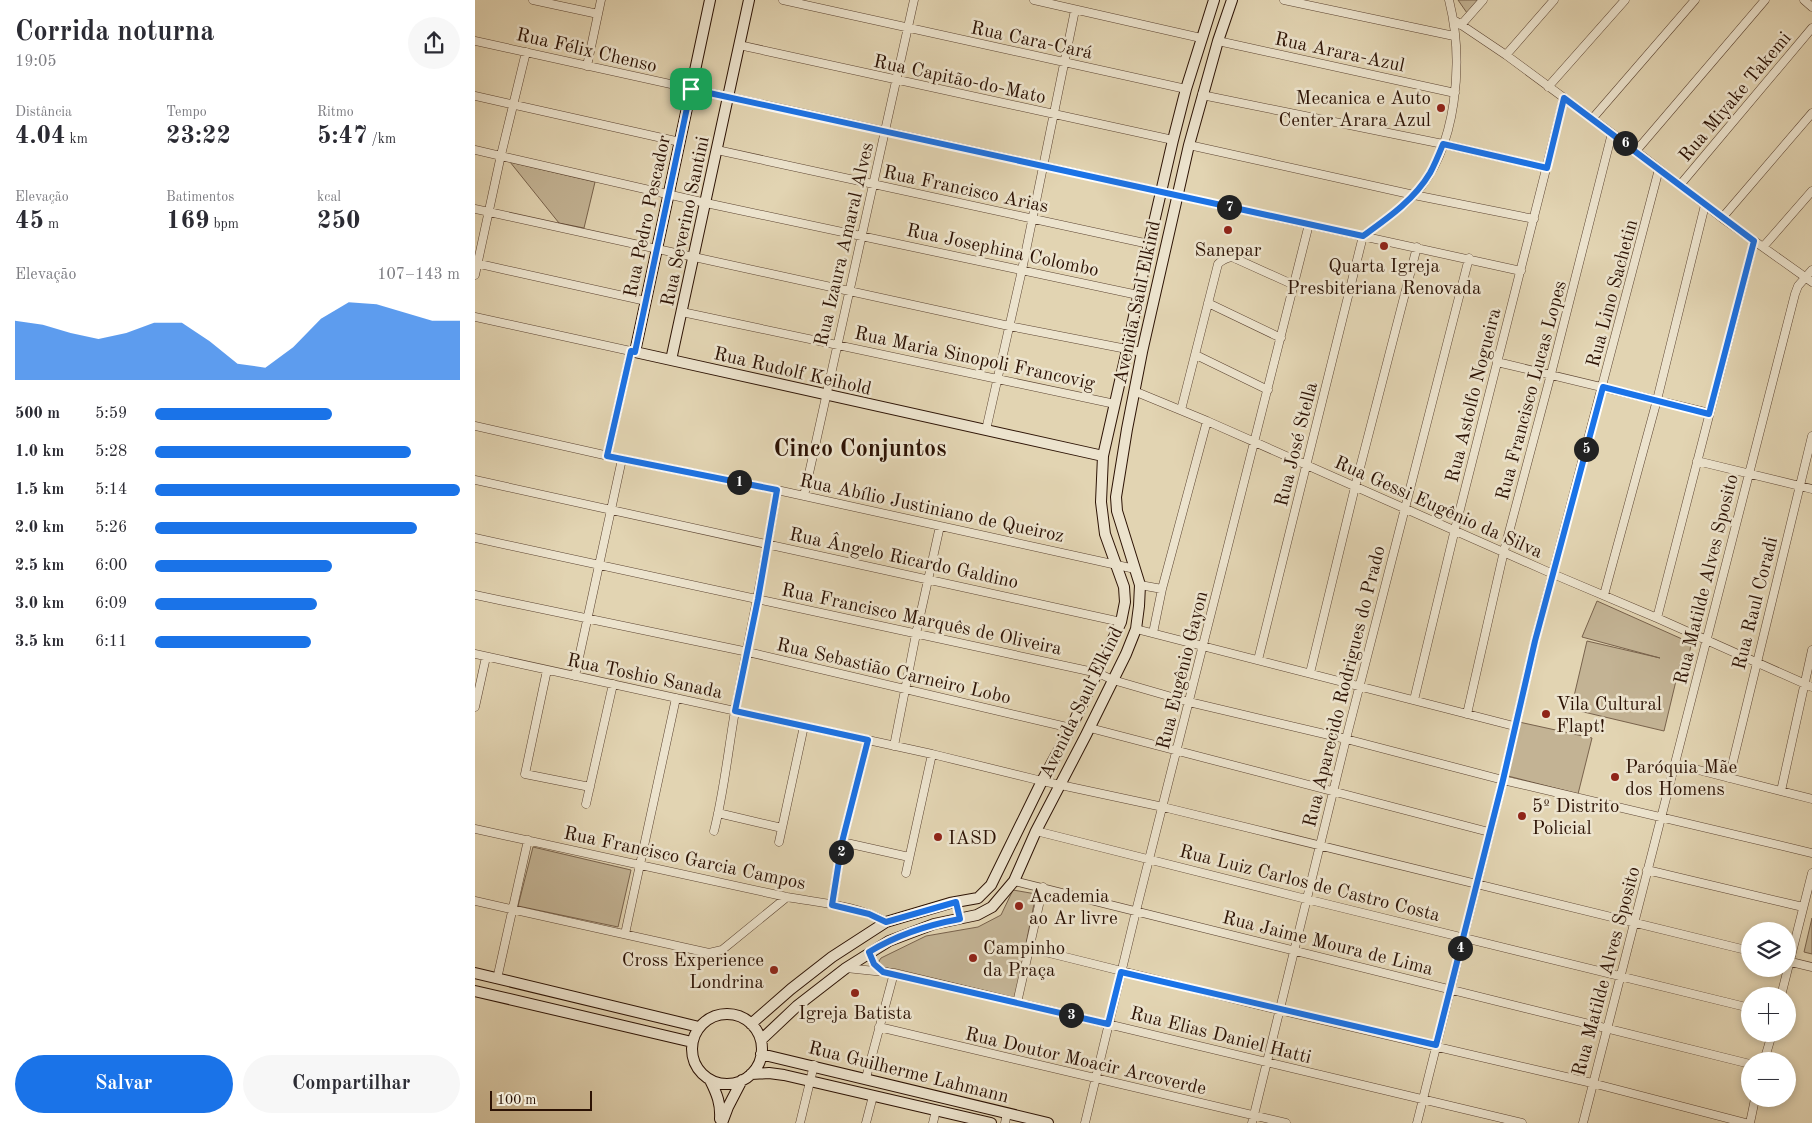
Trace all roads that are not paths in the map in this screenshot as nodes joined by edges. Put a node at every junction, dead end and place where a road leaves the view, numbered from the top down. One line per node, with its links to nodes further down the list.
1 (533, 0): 20 (street)
2 (601, 0): 20 (street)
3 (710, 0): 35 (main road, Rua Pedro Pescador)
4 (749, 0): 28 (main road, Rua Severino Santini)
5 (783, 0): 22 (street, Rua Cara-Cará)
6 (914, 0): 22 (street, Rua Izaura Amaral Alves)
7 (1033, 0): 19 (street)
8 (1214, 0): 25 (main road, Avenida Saul Elkind)
9 (1232, 0): 26 (main road, Avenida Saul Elkind)
10 (1284, 0): 24 (street)
11 (1449, 0): 21 (street)
12 (1483, 0): 21 (street)
13 (1555, 0): 30 (street)
14 (1625, 0): 34 (street)
15 (1695, 0): 45 (street)
16 (1765, 0): 54 (street)
17 (1804, 0): 18 (street)
18 (1812, 7)
19 (1075, 10): 25 (street); 31 (street)
20 (598, 14): 32 (street)
21 (1457, 22): 24 (street); 30 (street)
22 (908, 28): 31 (street, Rua Cara-Cará); 33 (street, Rua Izaura Amaral Alves)
23 (1812, 28): 60 (street, Rua Miyake Takemi)
24 (1454, 36): 37 (street)
25 (1201, 38): 36 (main road, Avenida Saul Elkind)
26 (1217, 41): 37 (street, Rua Arara-Azul); 38 (main road, Avenida Saul Elkind)
27 (475, 42): 29 (street, Rua Félix Chenso)
28 (739, 46): 33 (street, Rua Capitão-do-Mato); 40 (main road, Rua Severino Santini)
29 (527, 52): 32 (street, Rua Félix Chenso); 42 (street)
30 (1506, 55): 34 (street)
31 (1063, 62): 36 (street, Rua Cara-Cará); 44 (street)
32 (587, 66): 35 (street, Rua Félix Chenso)
33 (897, 81): 44 (street, Rua Capitão-do-Mato); 46 (street, Rua Izaura Amaral Alves)
34 (1548, 87): 41 (street)
35 (691, 89): 40 (street, Rua Félix Chenso); 49 (main road, Rua Pedro Pescador)
36 (1186, 89): 48 (main road, Avenida Saul Elkind)
37 (1455, 93): 50 (street)
38 (1202, 95): 50 (street); 51 (main road, Avenida Saul Elkind)
39 (475, 96): 42 (street)
40 (728, 98): 46 (street, Rua Félix Chenso); 53 (main road, Rua Severino Santini)
41 (1564, 98): 45 (street); 57 (street, Rua Astolfo Nogueira)
42 (514, 105): 49 (street); 55 (street)
43 (1812, 113): 70 (street)
44 (1053, 114): 48 (street, Rua Capitão-do-Mato); 56 (street)
45 (1593, 119): 47 (street)
46 (885, 132): 56 (street, Rua Félix Chenso); 59 (street, Rua Izaura Amaral Alves)
47 (1612, 133): 54 (street); 105 (street, Rua Francisco Lucas Lopes)
48 (1173, 140): 62 (main road, Avenida Saul Elkind)
49 (680, 142): 63 (main road, Rua Pedro Pescador)
50 (1443, 144): 57 (street); 64 (street)
51 (1189, 145): 64 (street); 65 (main road, Avenida Saul Elkind)
52 (475, 150): 55 (street, Rua Josephina Colombo)
53 (717, 150): 59 (street, Rua Francisco Arias); 66 (main road, Rua Severino Santini)
54 (1636, 151): 58 (street)
55 (501, 155): 63 (street, Rua Josephina Colombo); 69 (street)
56 (1042, 167): 62 (street, Rua Félix Chenso); 71 (street)
57 (1547, 168): 72 (street, Rua Astolfo Nogueira)
58 (1659, 169): 60 (street); 107 (street, Rua Lino Sachetin)
59 (873, 184): 71 (street, Rua Francisco Arias); 74 (street, Rua Izaura Amaral Alves)
60 (1680, 185): 67 (street)
61 (1812, 191): 79 (street)
62 (1161, 192): 65 (street, Rua Félix Chenso); 77 (main road, Avenida Saul Elkind)
63 (669, 195): 66 (street, Rua Josephina Colombo); 80 (main road, Rua Pedro Pescador)
64 (1414, 195): 72 (street); 75 (street)
65 (1177, 196): 73 (street, Rua Félix Chenso); 101 (main road, Avenida Saul Elkind)
66 (706, 203): 74 (street, Rua Josephina Colombo); 81 (main road, Rua Severino Santini)
67 (1705, 205): 70 (street); 111 (street)
68 (475, 209): 69 (street)
69 (489, 212): 80 (street); 83 (street)
70 (1722, 218): 76 (street)
71 (1031, 220): 77 (street, Rua Francisco Arias); 84 (street)
72 (1535, 220): 86 (street, Rua Astolfo Nogueira)
73 (1309, 224): 75 (street, Rua Félix Chenso); 89 (street, Rua Eugênio Gayon)
74 (861, 236): 84 (street, Rua Josephina Colombo); 90 (street, Rua Izaura Amaral Alves)
75 (1363, 236): 78 (street, Rua Félix Chenso); 124 (street, Rua José Stella)
76 (1754, 241): 79 (street); 114 (street)
77 (1149, 244): 91 (main road, Avenida Saul Elkind)
78 (1417, 247): 82 (street, Rua Félix Chenso); 127 (street)
79 (1763, 247): 88 (street)
80 (657, 249): 81 (street); 92 (main road, Rua Pedro Pescador)
81 (694, 256): 90 (street); 94 (main road, Rua Severino Santini)
82 (1469, 258): 86 (street, Rua Félix Chenso); 132 (street, Rua Aparecido Rodrigues do Prado)
83 (476, 263): 87 (street); 92 (street)
84 (1022, 270): 91 (street, Rua Josephina Colombo); 96 (street)
85 (1812, 270): 88 (street, Rua Matilde Alves Sposito)
86 (1521, 271): 104 (street, Rua Astolfo Nogueira)
87 (475, 275)
88 (1809, 280): 125 (street, Rua Matilde Alves Sposito)
89 (1294, 285): 93 (street); 97 (street, Rua Eugênio Gayon)
90 (849, 290): 96 (street); 98 (street, Rua Izaura Amaral Alves)
91 (1138, 295): 99 (main road, Avenida Saul Elkind)
92 (646, 301): 100 (main road, Rua Pedro Pescador)
93 (1208, 303): 97 (street); 102 (street)
94 (682, 312): 98 (street, Rua Maria Sinopoli Francovig); 103 (main road, Rua Severino Santini)
95 (475, 316): 100 (street, Rua Rudolf Keihold)
96 (1009, 326): 99 (street); 106 (street)
97 (1281, 338): 108 (street, Rua Eugênio Gayon)
98 (837, 345): 106 (street, Rua Maria Sinopoli Francovig); 110 (street, Rua Izaura Amaral Alves)
99 (1127, 350): 101 (street); 112 (main road, Avenida Saul Elkind)
100 (633, 352): 103 (main road, Rua Rudolf Keihold); 120 (street)
101 (1142, 352): 109 (main road, Avenida Saul Elkind)
102 (1196, 355): 108 (street); 113 (street)
103 (671, 360): 110 (main road, Rua Rudolf Keihold)
104 (1497, 362): 105 (street); 135 (street, Rua Astolfo Nogueira)
105 (1551, 374): 107 (street); 138 (street, Rua Francisco Lucas Lopes)
106 (997, 378): 112 (street, Rua Maria Sinopoli Francovig); 117 (street)
107 (1603, 387): 111 (street); 142 (street, Rua Lino Sachetin)
108 (1268, 390): 119 (street, Rua Eugênio Gayon)
109 (1134, 392): 113 (street, Rua Gessi Eugênio da Silva); 141 (main road, Avenida Saul Elkind)
110 (826, 396): 117 (main road, Rua Rudolf Keihold); 131 (street, Rua Izaura Amaral Alves)
111 (1657, 400): 114 (street); 147 (street)
112 (1115, 404): 121 (main road, Avenida Saul Elkind)
113 (1181, 410): 115 (street, Rua Gessi Eugênio da Silva)
114 (1709, 414): 123 (street)
115 (1207, 421): 119 (street, Rua Gessi Eugênio da Silva); 145 (street)
116 (475, 426): 120 (street, Rua Abílio Justiniano de Queiroz)
117 (986, 430): 121 (main road, Rua Rudolf Keihold)
118 (1812, 436): 128 (street, Rua Raul Coradi)
119 (1255, 443): 124 (street, Rua Gessi Eugênio da Silva); 156 (street, Rua Eugênio Gayon)
120 (607, 456): 122 (street, Rua Abílio Justiniano de Queiroz)
121 (1103, 456): 139 (main road, Avenida Saul Elkind)
122 (622, 459): 129 (street, Rua Abílio Justiniano de Queiroz); 133 (street)
123 (1697, 461): 125 (street); 149 (street)
124 (1307, 465): 127 (street, Rua Gessi Eugênio da Silva); 161 (street, Rua José Stella)
125 (1749, 473): 128 (street); 155 (street, Rua Matilde Alves Sposito)
126 (475, 480): 133 (street, Rua Ângelo Ricardo Galdino)
127 (1355, 486): 132 (street, Rua Gessi Eugênio da Silva); 165 (street)
128 (1799, 486): 130 (street); 162 (street, Rua Raul Coradi)
129 (777, 490): 131 (street, Rua Abílio Justiniano de Queiroz); 137 (street)
130 (1812, 490)
131 (804, 496): 134 (street, Rua Abílio Justiniano de Queiroz)
132 (1405, 508): 135 (street, Rua Gessi Eugênio da Silva); 170 (street, Rua Aparecido Rodrigues do Prado)
133 (610, 510): 137 (street, Rua Ângelo Ricardo Galdino); 140 (street)
134 (940, 526): 139 (street, Rua Abílio Justiniano de Queiroz); 143 (street)
135 (1455, 530): 138 (street, Rua Gessi Eugênio da Silva); 174 (street, Rua Astolfo Nogueira)
136 (475, 538): 140 (street, Rua Francisco Marquês de Oliveira)
137 (768, 544): 143 (street, Rua Ângelo Ricardo Galdino); 148 (street)
138 (1504, 551): 142 (street, Rua Gessi Eugênio da Silva); 178 (street, Rua Francisco Lucas Lopes)
139 (1117, 565): 141 (street, Rua Abílio Justiniano de Queiroz); 151 (main road, Avenida Saul Elkind)
140 (599, 566): 148 (street, Rua Francisco Marquês de Oliveira); 150 (street)
141 (1135, 569): 144 (main road, Avenida Saul Elkind)
142 (1553, 574): 147 (street, Rua Gessi Eugênio da Silva); 180 (street, Rua Lino Sachetin)
143 (928, 579): 151 (street, Rua Ângelo Ricardo Galdino); 153 (street)
144 (1140, 585): 145 (street); 152 (main road, Avenida Saul Elkind)
145 (1162, 589): 154 (street)
146 (475, 595): 150 (street, Rua Sebastião Carneiro Lobo)
147 (1604, 595): 149 (street, Rua Gessi Eugênio da Silva)
148 (758, 599): 153 (street, Rua Francisco Marquês de Oliveira); 158 (street)
149 (1657, 618): 155 (street, Rua Gessi Eugênio da Silva)
150 (587, 620): 158 (street, Rua Sebastião Carneiro Lobo); 166 (street)
151 (1121, 622): 164 (main road, Avenida Saul Elkind)
152 (1136, 629): 154 (street); 167 (main road, Avenida Saul Elkind)
153 (915, 634): 164 (street, Rua Francisco Marquês de Oliveira); 172 (street)
154 (1153, 634): 156 (street)
155 (1706, 640): 162 (street, Rua Gessi Eugênio da Silva); 188 (street, Rua Matilde Alves Sposito)
156 (1203, 647): 161 (street); 175 (street, Rua Eugênio Gayon)
157 (1812, 650): 169 (street)
158 (748, 652): 172 (street, Rua Sebastião Carneiro Lobo); 177 (street)
159 (475, 654): 160 (street, Rua Toshio Sanada)
160 (486, 657): 163 (street, Rua Toshio Sanada); 176 (street)
161 (1258, 660): 165 (street)
162 (1756, 662): 169 (street, Rua Gessi Eugênio da Silva); 189 (street, Rua Raul Coradi)
163 (547, 670): 166 (street, Rua Toshio Sanada); 193 (street)
164 (1098, 673): 167 (street, Rua Francisco Marquês de Oliveira); 181 (main road, Avenida Saul Elkind)
165 (1309, 673): 170 (street)
166 (575, 676): 168 (street, Rua Toshio Sanada)
167 (1113, 680): 175 (street, Rua Francisco Marquês de Oliveira); 182 (main road, Avenida Saul Elkind)
168 (613, 684): 173 (street, Rua Toshio Sanada); 193 (street)
169 (1803, 684): 171 (street, Rua Gessi Eugênio da Silva); 194 (street)
170 (1360, 686): 174 (street); 183 (street, Rua Aparecido Rodrigues do Prado)
171 (1812, 687)
172 (904, 689): 181 (street, Rua Sebastião Carneiro Lobo); 185 (street)
173 (676, 698): 177 (street, Rua Toshio Sanada); 213 (street)
174 (1414, 700): 178 (street)
175 (1189, 702): 183 (street, Rua Francisco Marquês de Oliveira); 186 (street, Rua Eugênio Gayon)
176 (475, 707)
177 (735, 711): 179 (street, Rua Toshio Sanada); 199 (street)
178 (1467, 714): 180 (street)
179 (804, 726): 184 (street, Rua Toshio Sanada); 201 (street)
180 (1514, 726): 190 (street, Rua Lino Sachetin)
181 (1071, 728): 191 (main road, Avenida Saul Elkind)
182 (1090, 728): 186 (street); 192 (main road, Avenida Saul Elkind)
183 (1346, 739): 190 (street, Rua Francisco Marquês de Oliveira); 195 (street, Rua Aparecido Rodrigues do Prado)
184 (868, 740): 185 (street, Rua Toshio Sanada); 208 (street)
185 (894, 746): 187 (street, Rua Toshio Sanada)
186 (1177, 751): 195 (street); 198 (street, Rua Eugênio Gayon)
187 (932, 754): 191 (street, Rua Toshio Sanada); 211 (street)
188 (1675, 764): 189 (street); 200 (street, Rua Matilde Alves Sposito)
189 (1729, 778): 194 (street)
190 (1503, 780): 200 (street, Rua Francisco Marquês de Oliveira); 205 (street, Rua Lino Sachetin)
191 (1042, 781): 192 (street, Rua Toshio Sanada); 223 (main road, Avenida Saul Elkind)
192 (1060, 784): 198 (street, Rua Toshio Sanada); 204 (main road, Avenida Saul Elkind)
193 (590, 787): 197 (street)
194 (1781, 791): 196 (street)
195 (1334, 792): 205 (street); 209 (street, Rua Aparecido Rodrigues do Prado)
196 (1812, 799)
197 (586, 804)
198 (1163, 807): 209 (street, Rua Toshio Sanada); 212 (street, Rua Eugênio Gayon)
199 (718, 813): 201 (street); 203 (street)
200 (1661, 818): 210 (street, Rua Francisco Marquês de Oliveira); 214 (street, Rua Matilde Alves Sposito)
201 (782, 828): 207 (street)
202 (475, 829): 206 (street, Rua Francisco Garcia Campos)
203 (713, 831)
204 (1036, 831): 212 (street, Rua Luiz Carlos de Castro Costa); 217 (main road, Avenida Saul Elkind)
205 (1489, 832): 218 (street, Rua Lino Sachetin)
206 (528, 840): 213 (street, Rua Francisco Garcia Campos); 226 (street)
207 (779, 842)
208 (842, 842): 211 (street); 224 (street)
209 (1320, 844): 218 (street, Rua Toshio Sanada); 221 (street, Rua Aparecido Rodrigues do Prado)
210 (1812, 853)
211 (909, 856): 215 (street)
212 (1150, 859): 221 (street, Rua Luiz Carlos de Castro Costa); 227 (street, Rua Eugênio Gayon)
213 (639, 865): 220 (street, Rua Francisco Garcia Campos); 231 (street)
214 (1647, 870): 225 (street); 230 (street, Rua Matilde Alves Sposito)
215 (906, 873)
216 (1812, 873): 225 (street)
217 (1014, 882): 219 (street, Rua Jaime Moura de Lima); 228 (main road, Avenida Saul Elkind)
218 (1476, 884): 230 (street, Rua Toshio Sanada); 233 (street, Rua Lino Sachetin)
219 (1043, 888): 227 (street, Rua Jaime Moura de Lima); 234 (street)
220 (787, 897): 224 (street, Rua Francisco Garcia Campos); 231 (street)
221 (1306, 899): 233 (street, Rua Luiz Carlos de Castro Costa); 236 (street, Rua Aparecido Rodrigues do Prado)
222 (475, 901): 226 (street)
223 (956, 902): 228 (main road); 229 (main road, Avenida Saul Elkind)
224 (832, 905): 229 (street, Rua Francisco Garcia Campos)
225 (1803, 907): 232 (street)
226 (513, 909): 231 (street); 246 (street)
227 (1136, 911): 236 (street, Rua Jaime Moura de Lima); 242 (street, Rua Eugênio Gayon)
228 (960, 919): 237 (main road, Avenida Saul Elkind)
229 (886, 922): 252 (main road, Avenida Saul Elkind)
230 (1634, 923): 235 (street, Rua Toshio Sanada); 245 (street, Rua Matilde Alves Sposito)
231 (625, 934)
232 (1796, 934)
233 (1463, 936): 245 (street, Rua Luiz Carlos de Castro Costa); 247 (street, Rua Lino Sachetin)
234 (1029, 948): 242 (street); 249 (street)
235 (1741, 949)
236 (1293, 950): 247 (street, Rua Jaime Moura de Lima); 251 (street, Rua Aparecido Rodrigues do Prado)
237 (869, 952): 240 (main road, Avenida Saul Elkind); 241 (street)
238 (1796, 963): 239 (street)
239 (1812, 966)
240 (846, 968): 241 (street, Rua Elias Daniel Hatti); 257 (main road, Avenida Saul Elkind)
241 (883, 972): 243 (street, Rua Elias Daniel Hatti)
242 (1121, 972): 251 (street); 253 (street, Rua Eugênio Gayon)
243 (894, 973): 249 (street, Rua Elias Daniel Hatti); 255 (street)
244 (477, 974): 246 (main road); 248 (main road)
245 (1620, 976): 250 (street, Rua Luiz Carlos de Castro Costa); 256 (street, Rua Matilde Alves Sposito)
246 (497, 979): 254 (main road)
247 (1450, 988): 256 (street, Rua Jaime Moura de Lima); 259 (street, Rua Lino Sachetin)
248 (475, 991): 258 (main road)
249 (1017, 1003): 253 (street, Rua Elias Daniel Hatti)
250 (1741, 1006)
251 (1279, 1010): 259 (street); 261 (street, Rua Aparecido Rodrigues do Prado)
252 (751, 1024): 254 (main road); 257 (main road)
253 (1108, 1024): 261 (street, Rua Elias Daniel Hatti); 266 (street, Rua Eugênio Gayon)
254 (699, 1027): 258 (main road)
255 (879, 1028): 265 (street); 266 (street, Rua Doutor Moacir Arcoverde)
256 (1607, 1028): 262 (street, Rua Jaime Moura de Lima); 270 (street, Rua Matilde Alves Sposito)
257 (761, 1040): 260 (main road)
258 (692, 1042): 267 (main road)
259 (1436, 1045): 270 (street); 272 (street, Rua Lino Sachetin)
260 (761, 1054): 263 (main road, Rua Guilherme Lahmann); 264 (main road)
261 (1266, 1062): 272 (street, Rua Elias Daniel Hatti); 276 (street, Rua Aparecido Rodrigues do Prado)
262 (1741, 1062)
263 (814, 1065): 265 (main road, Rua Guilherme Lahmann); 269 (street)
264 (751, 1074): 268 (main road); 269 (main road)
265 (866, 1078): 275 (main road, Rua Guilherme Lahmann)
266 (1094, 1079): 276 (street, Rua Doutor Moacir Arcoverde); 283 (street, Rua Eugênio Gayon)
267 (710, 1080): 268 (main road); 277 (main road)
268 (742, 1080): 277 (main road)
269 (811, 1082): 271 (main road); 278 (street)
270 (1592, 1083): 287 (street, Rua Matilde Alves Sposito); 288 (street)
271 (873, 1096): 274 (main road); 279 (street)
272 (1422, 1099): 285 (street, Rua Lino Sachetin); 286 (street, Rua Elias Daniel Hatti)
273 (1753, 1107): 288 (street)
274 (936, 1110): 280 (street); 281 (main road)
275 (1006, 1118): 282 (main road, Rua Guilherme Lahmann)
276 (1253, 1119): 284 (street, Rua Doutor Moacir Arcoverde)
277 (721, 1123)
278 (800, 1123)
279 (866, 1123)
280 (933, 1123)
281 (991, 1123)
282 (1048, 1123)
283 (1085, 1123)
284 (1286, 1123)
285 (1417, 1123)
286 (1522, 1123)
287 (1583, 1123)
288 (1748, 1123)

